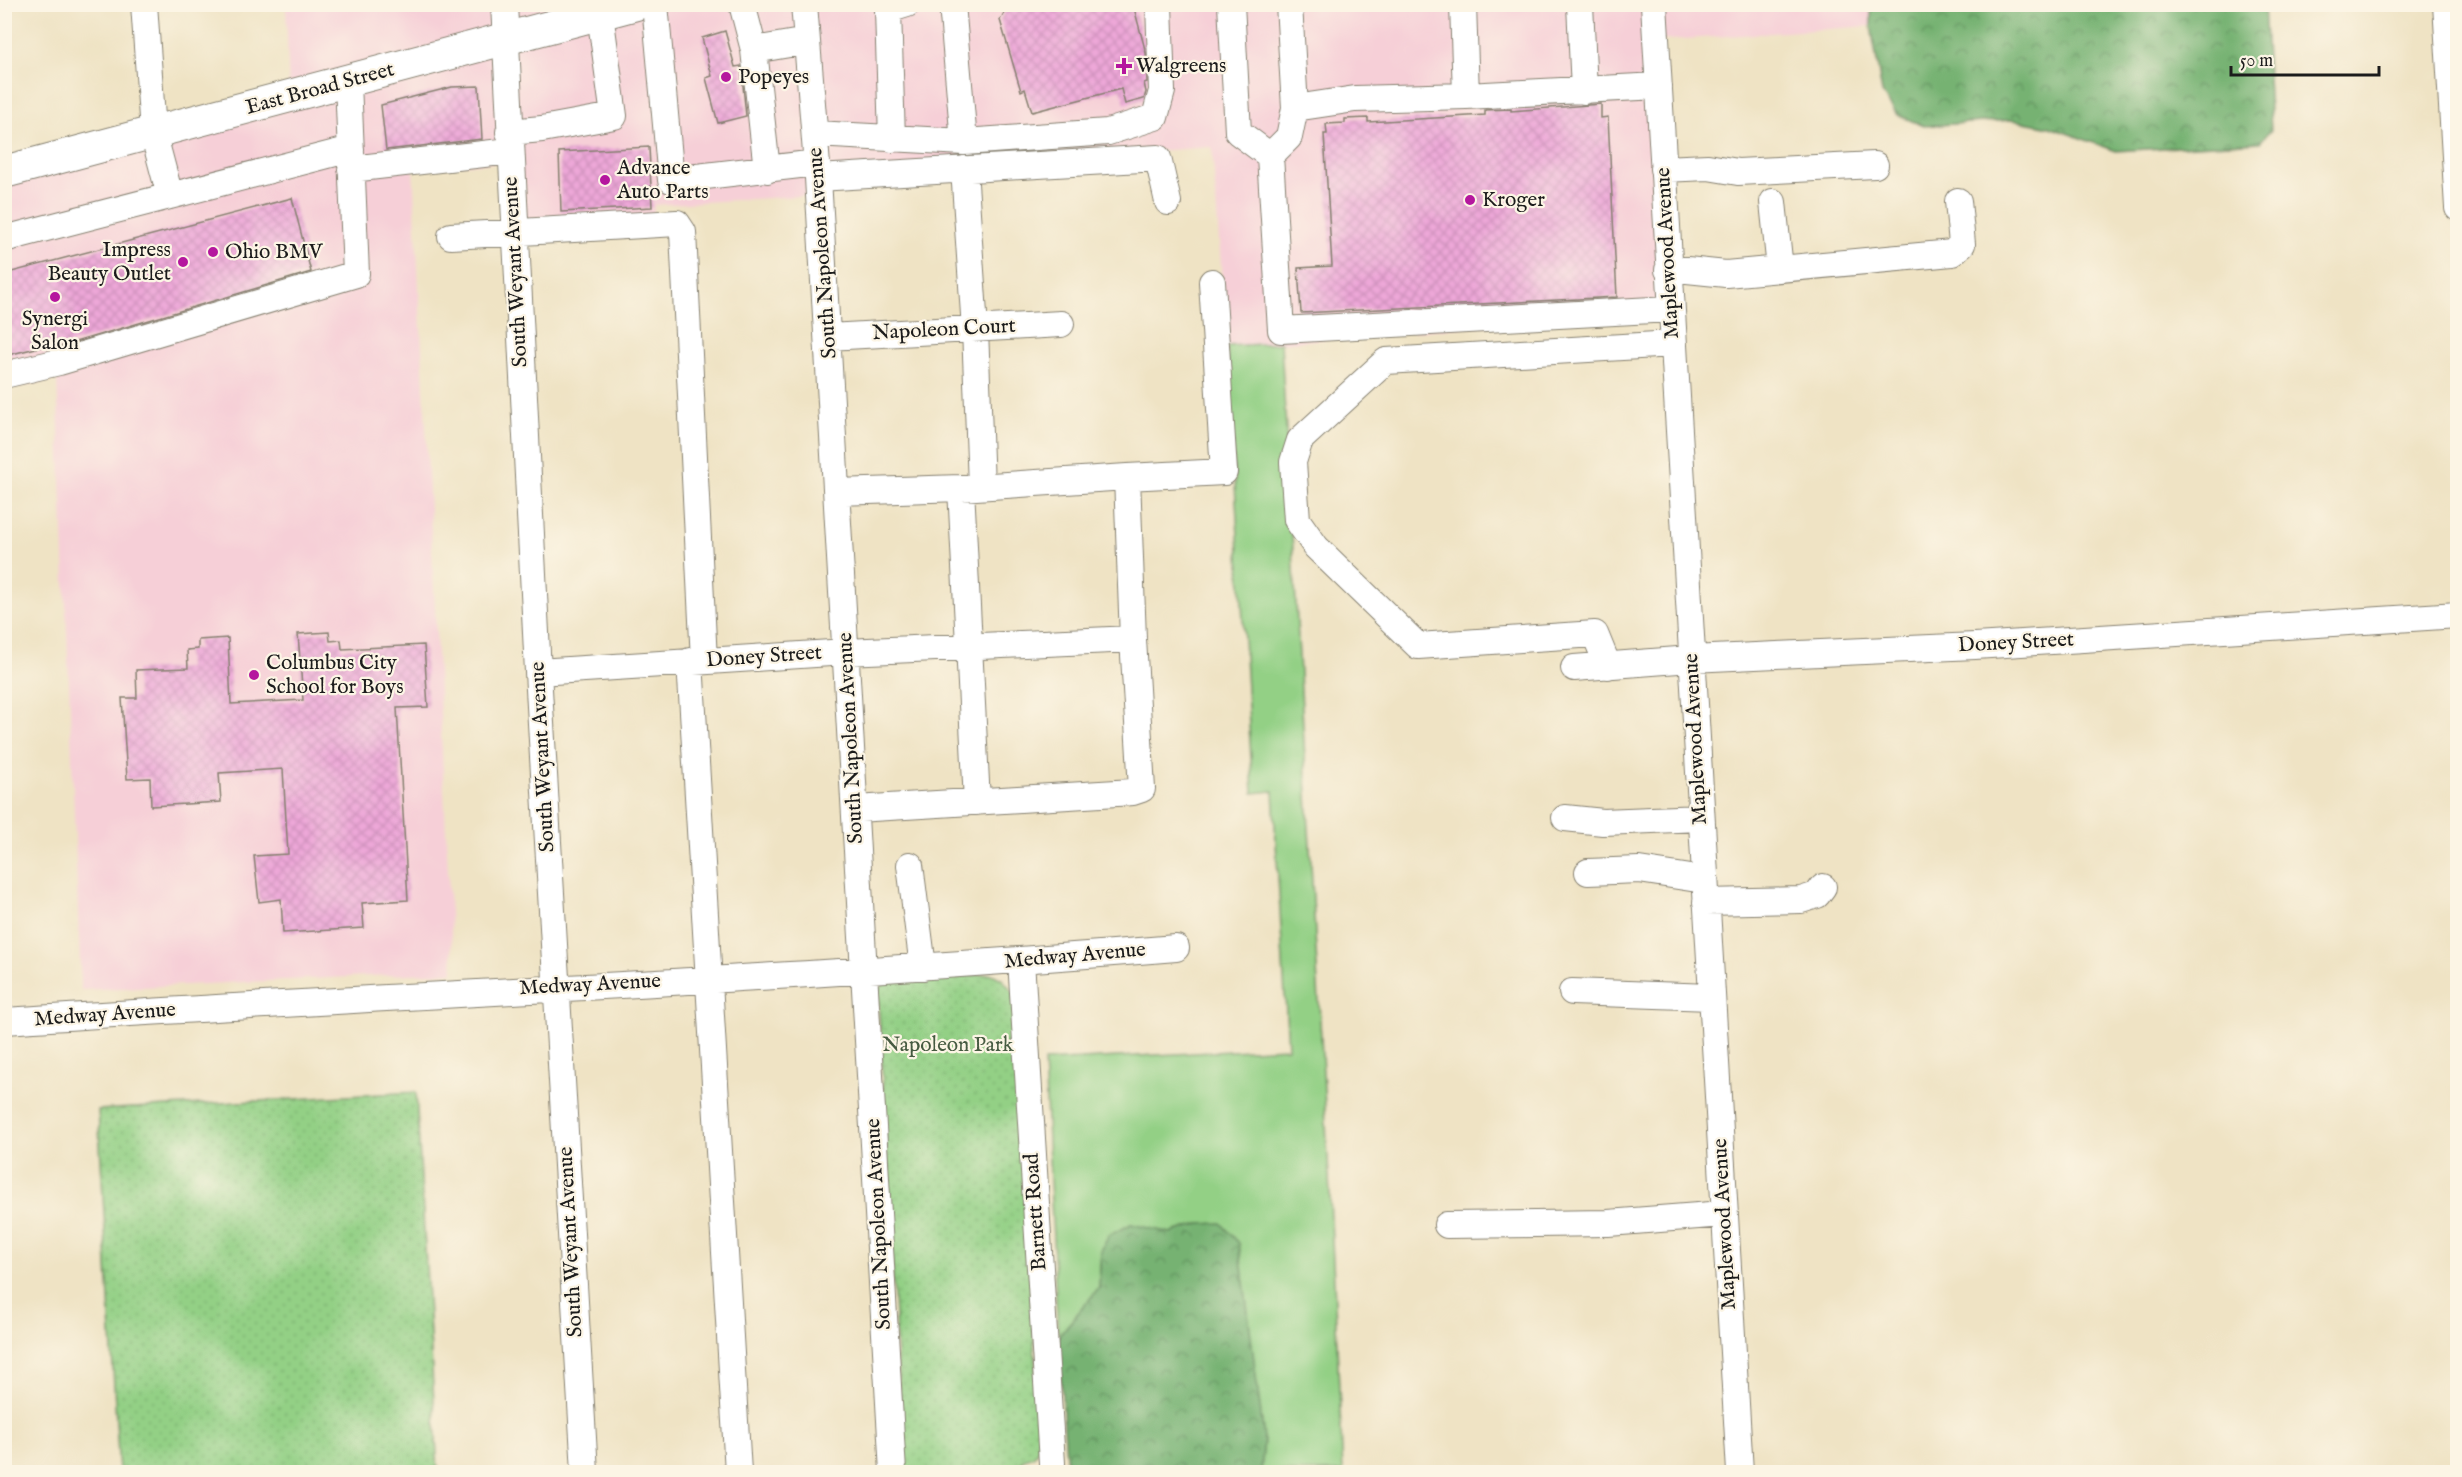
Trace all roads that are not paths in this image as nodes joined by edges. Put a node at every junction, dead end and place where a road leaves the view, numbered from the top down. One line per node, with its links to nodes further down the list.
1 (144, 4): 25 (street)
2 (504, 4): 17 (street, South Weyant Avenue)
3 (636, 4): 16 (main road, East Broad Street)
4 (656, 4): 35 (street)
5 (742, 4): 19 (street)
6 (804, 4): 18 (street, South Napoleon Avenue)
7 (907, 4): 27 (street)
8 (952, 4): 29 (street)
9 (1159, 4): 29 (street)
10 (1232, 4): 30 (street)
11 (1289, 4): 24 (street)
12 (1463, 4): 23 (street)
13 (1580, 4): 22 (street)
14 (1654, 4): 21 (street, Maplewood Avenue)
15 (2446, 4): 42 (street)
16 (600, 14): 17 (main road, East Broad Street); 28 (street)
17 (504, 41): 20 (main road, East Broad Street); 28 (street, South Weyant Avenue)
18 (807, 41): 19 (street); 26 (street, South Napoleon Avenue)
19 (754, 51): 35 (street)
20 (348, 82): 25 (main road, East Broad Street); 31 (street)
21 (1659, 86): 22 (street); 34 (street, Maplewood Avenue)
22 (1584, 91): 23 (street)
23 (1466, 96): 24 (street)
24 (1295, 108): 30 (street)
25 (153, 132): 37 (main road, East Broad Street); 38 (street)
26 (815, 134): 27 (street); 36 (street, South Napoleon Avenue)
27 (892, 140): 29 (street)
28 (509, 141): 31 (street); 43 (street, South Weyant Avenue)
29 (964, 141)
30 (1270, 156): 49 (street)
31 (351, 159): 38 (street); 54 (street)
32 (1875, 165): 34 (street)
33 (964, 169): 36 (street); 40 (street); 51 (street)
34 (1664, 169): 47 (street, Maplewood Avenue)
35 (767, 170): 36 (street)
36 (818, 170): 52 (street, South Napoleon Avenue)
37 (4, 172)
38 (170, 196): 45 (street)
39 (1958, 201): 46 (street)
40 (1168, 202)
41 (1773, 202): 46 (street)
42 (2457, 208)
43 (514, 232): 44 (street); 63 (street); 66 (street, South Weyant Avenue)
44 (451, 236)
45 (4, 239)
46 (1780, 269): 47 (street)
47 (1668, 270): 49 (street, Maplewood Avenue)
48 (1212, 282): 55 (street)
49 (1671, 309): 53 (street, Maplewood Avenue)
50 (1061, 324): 51 (street, Napoleon Court)
51 (975, 329): 52 (street, Napoleon Court); 56 (street)
52 (828, 337): 57 (street, South Napoleon Avenue)
53 (1673, 344): 62 (street, Maplewood Avenue); 64 (street)
54 (4, 375)
55 (1127, 477): 56 (street); 59 (street)
56 (971, 487): 57 (street); 60 (street)
57 (837, 492): 61 (street, South Napoleon Avenue)
58 (2457, 615): 62 (street, Doney Street)
59 (1133, 639): 60 (street, Doney Street); 67 (street)
60 (970, 647): 61 (street, Doney Street); 67 (street)
61 (846, 652): 63 (street, Doney Street); 68 (street, South Napoleon Avenue)
62 (1691, 659): 64 (street, Doney Street); 70 (street, Maplewood Avenue)
63 (697, 661): 66 (street, Doney Street); 79 (street)
64 (1608, 666): 65 (street, Doney Street)
65 (1575, 668)
66 (538, 672): 80 (street, South Weyant Avenue)
67 (977, 802): 68 (street)
68 (856, 809): 78 (street, South Napoleon Avenue)
69 (1565, 818): 70 (street)
70 (1701, 818): 74 (street, Maplewood Avenue)
71 (910, 865): 77 (street)
72 (1588, 872): 74 (street)
73 (1822, 887): 74 (street)
74 (1705, 891): 82 (street, Maplewood Avenue)
75 (1176, 948): 76 (street, Medway Avenue)
76 (1021, 960): 77 (street, Medway Avenue); 86 (street, Barnett Road)
77 (922, 967): 78 (street, Medway Avenue)
78 (865, 971): 79 (street, Medway Avenue); 89 (street, South Napoleon Avenue)
79 (710, 978): 80 (street, Medway Avenue); 88 (street)
80 (557, 987): 83 (street, Medway Avenue); 87 (street, South Weyant Avenue)
81 (1572, 992): 82 (street)
82 (1711, 997): 84 (street, Maplewood Avenue)
83 (4, 1021)
84 (1724, 1214): 85 (street); 90 (street, Maplewood Avenue)
85 (1446, 1225)
86 (1052, 1463)
87 (585, 1473)
88 (738, 1473)
89 (893, 1473)
90 (1740, 1473)

